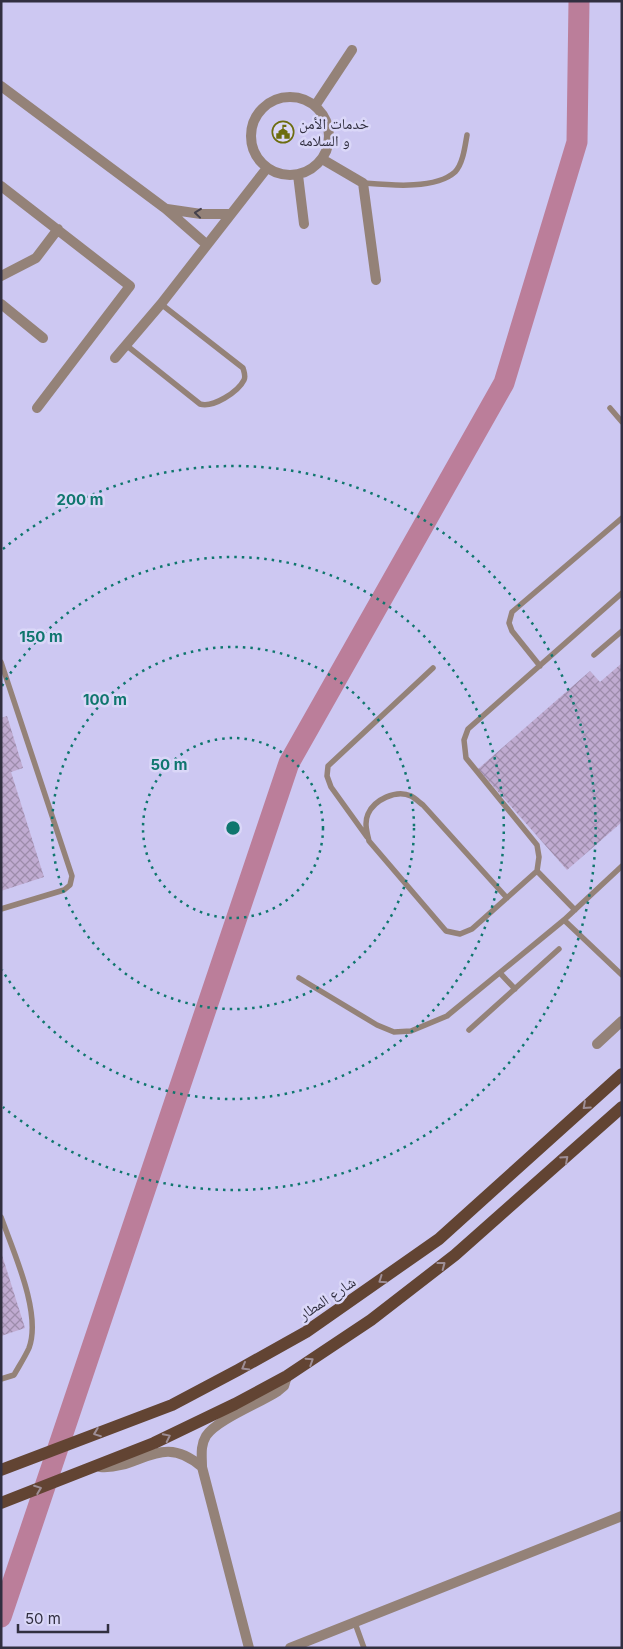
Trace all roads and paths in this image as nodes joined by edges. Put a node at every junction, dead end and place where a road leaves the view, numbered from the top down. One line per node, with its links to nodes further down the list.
1 (352, 50): 3 (street)
2 (1, 86): 10 (street)
3 (315, 106): 5 (street); 6 (street)
4 (467, 135): 8 (lane)
5 (322, 158): 7 (street); 8 (street)
6 (267, 168): 7 (street); 11 (street)
7 (298, 175): 12 (street)
8 (363, 184): 16 (street)
9 (1, 186): 13 (street)
10 (166, 209): 11 (street, one-way to 10); 14 (street)
11 (230, 214): 14 (street)
12 (304, 224)
13 (58, 229): 15 (street); 22 (street)
14 (206, 244): 18 (street)
15 (1, 276)
16 (376, 280)
17 (1, 304): 19 (street)
18 (161, 304): 20 (street); 20 (lane)
19 (43, 338)
20 (126, 345): 21 (street)
21 (115, 358)
22 (37, 408)
23 (610, 408): 24 (lane)
24 (621, 419)
25 (622, 518): 30 (lane)
26 (622, 594): 30 (lane)
27 (622, 631): 28 (lane)
28 (594, 655)
29 (1, 662): 36 (lane)
30 (540, 666): 34 (lane)
31 (433, 668): 32 (lane)
32 (369, 841): 35 (lane); 35 (lane)
33 (622, 866): 37 (lane)
34 (537, 871): 35 (lane); 37 (lane)
35 (507, 898)
36 (1, 909)
37 (575, 910): 38 (lane)
38 (564, 920): 40 (lane); 41 (lane)
39 (559, 949): 43 (lane)
40 (500, 972): 42 (lane); 43 (lane)
41 (622, 975)
42 (299, 978)
43 (515, 989): 45 (lane)
44 (622, 1021): 46 (street)
45 (469, 1030)
46 (597, 1044)
47 (622, 1074): 54 (main road, شارع المطار, one-way to 54)
48 (622, 1108): 50 (main road, one-way to 48)
49 (1, 1217): 51 (lane)
50 (287, 1376): 52 (main road, one-way to 50); 53 (street)
51 (1, 1379)
52 (96, 1466): 53 (street); 55 (main road, one-way to 52)
53 (202, 1467): 58 (street)
54 (1, 1470)
55 (2, 1503)
56 (622, 1516): 57 (street)
57 (355, 1623): 59 (street); 60 (lane)
58 (249, 1648)
59 (290, 1648)
60 (364, 1648)

